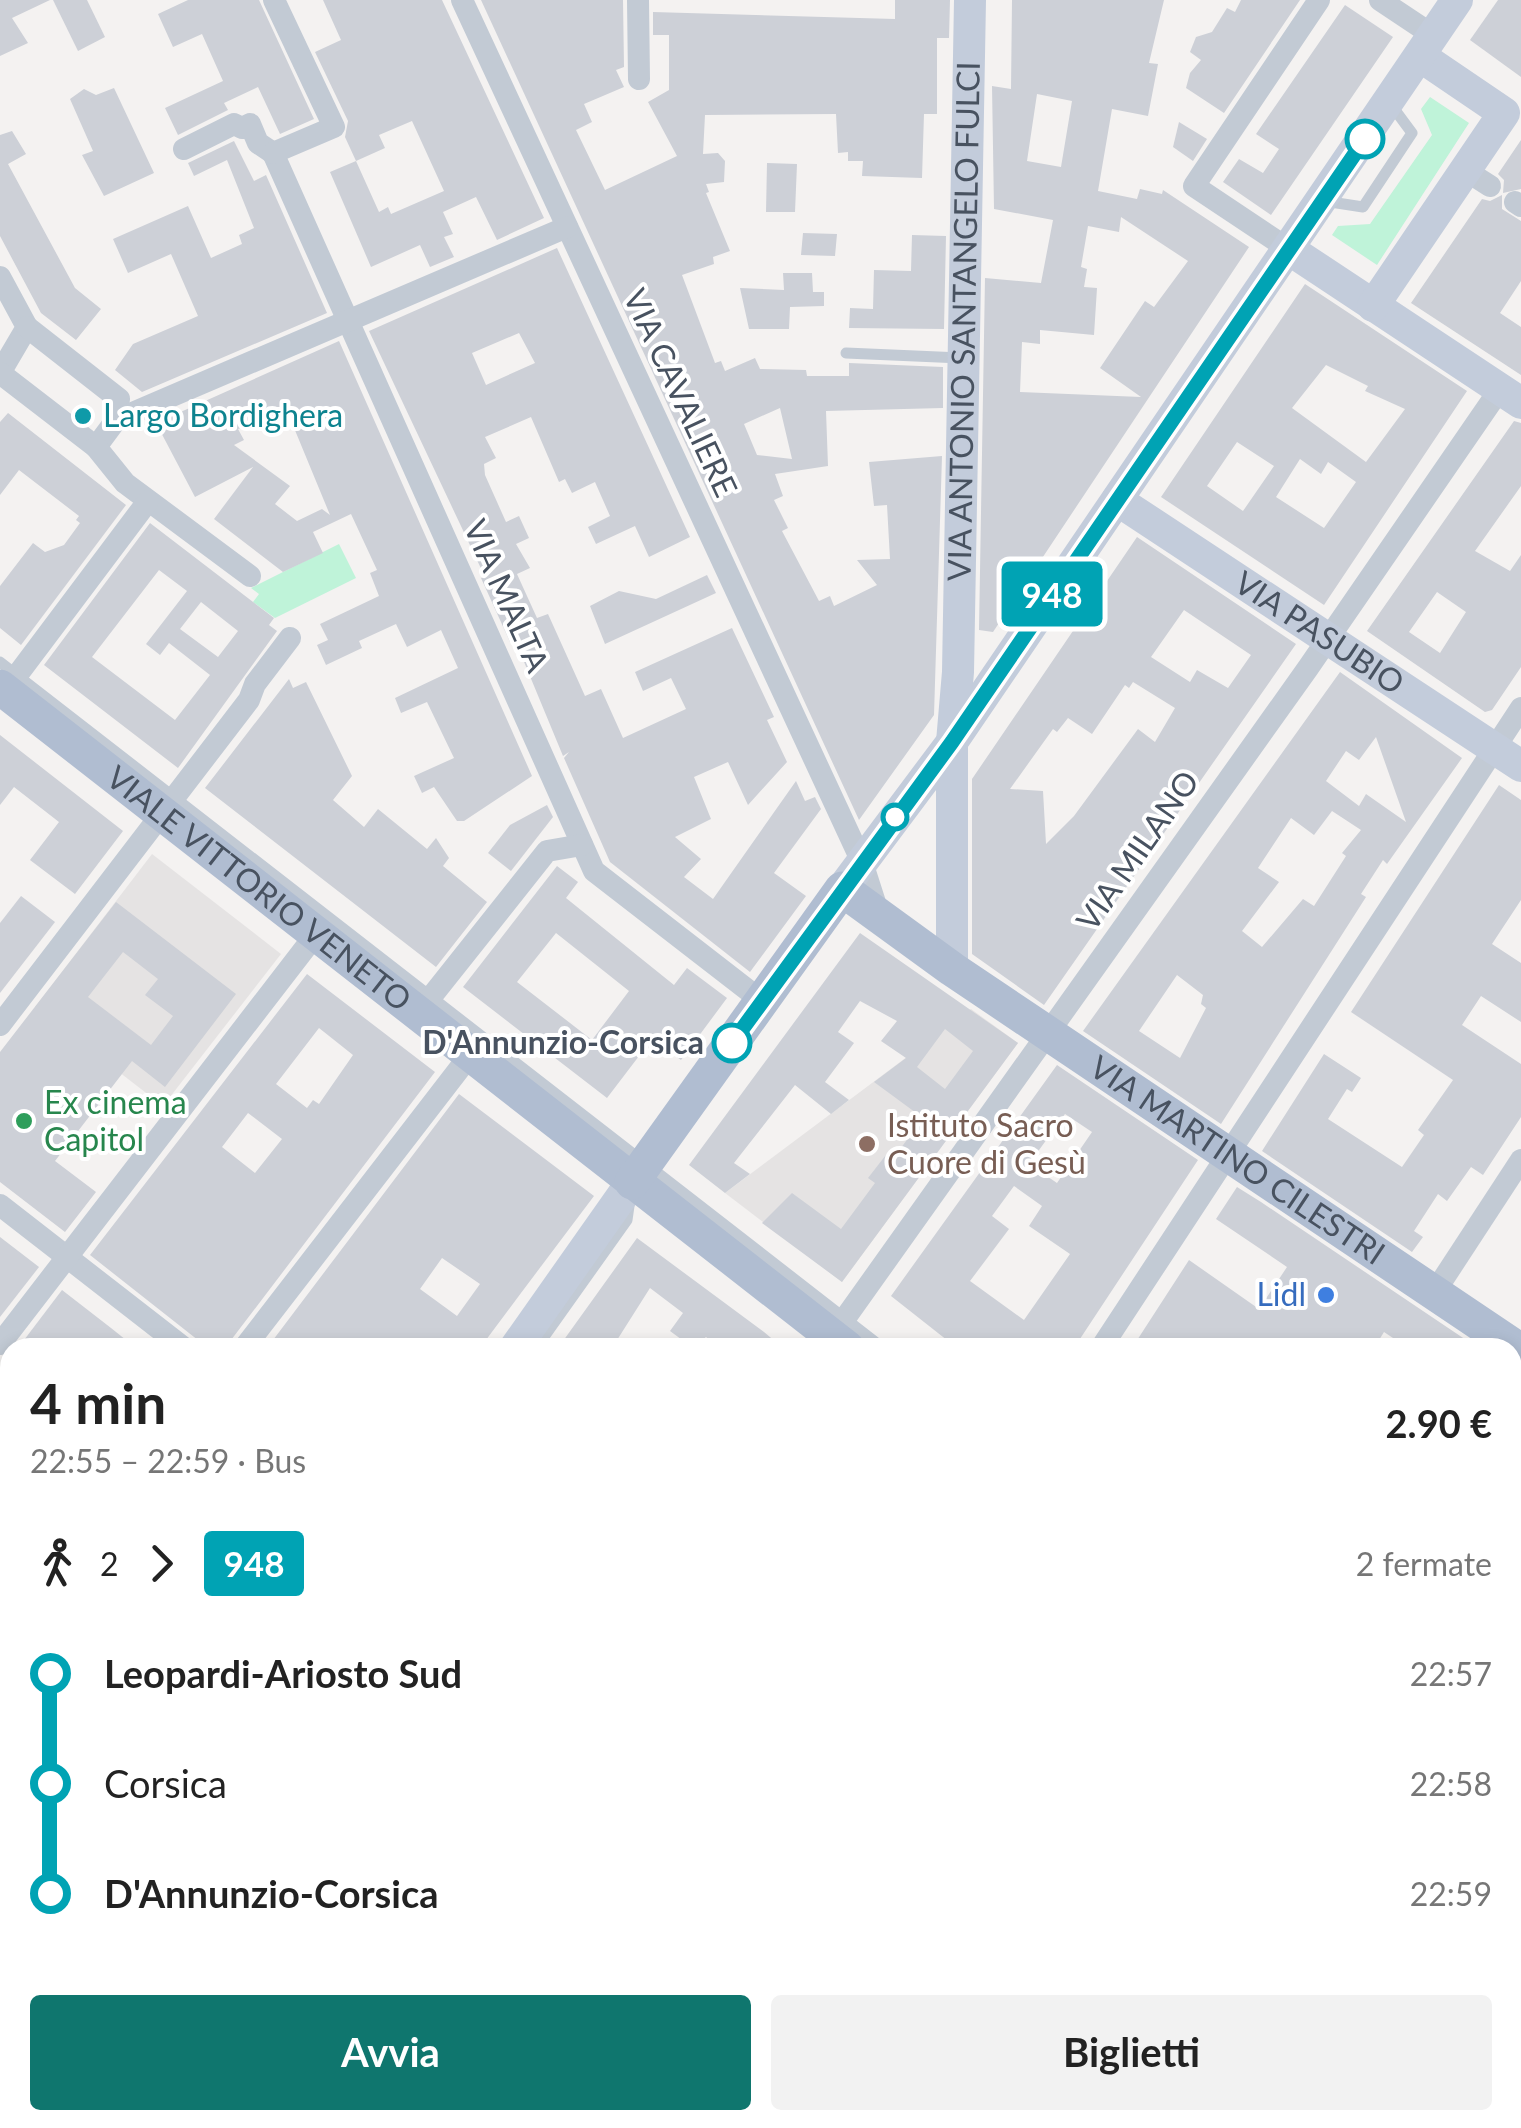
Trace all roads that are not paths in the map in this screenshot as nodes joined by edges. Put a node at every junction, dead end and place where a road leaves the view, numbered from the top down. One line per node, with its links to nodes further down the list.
1 (274, 0): 11 (street)
2 (462, 0): 12 (street, VIA CAVALIERE)
3 (638, 0): 8 (street)
4 (970, 0): 19 (main road, VIA ANTONIO SANTANGELO FULCI)
5 (1319, 0): 13 (street)
6 (1380, 0): 7 (street)
7 (1432, 26): 9 (main road); 13 (main road)
8 (639, 79)
9 (1515, 109): 15 (main road)
10 (184, 149): 11 (street)
11 (273, 153): 16 (street, VIA MALTA)
12 (567, 227): 16 (street); 37 (street, VIA CAVALIERE)
13 (1289, 251): 15 (main road); 24 (main road)
14 (0, 277): 17 (street)
15 (1385, 306): 21 (main road)
16 (348, 323): 22 (street); 36 (street, VIA MALTA)
17 (27, 327): 20 (street); 22 (street)
18 (846, 353): 19 (lane)
19 (961, 358): 29 (main road, VIA ANTONIO SANTANGELO FULCI)
20 (0, 373): 23 (street)
21 (1511, 396): 28 (street, VIA MILANO)
22 (116, 420): 23 (street)
23 (96, 447): 25 (street)
24 (1117, 500): 28 (main road, VIA PASUBIO); 31 (main road)
25 (143, 507): 26 (street); 30 (street)
26 (250, 576)
27 (290, 638): 35 (street)
28 (1328, 638): 34 (main road, VIA PASUBIO); 43 (street, VIA MILANO)
29 (958, 657): 31 (main road); 33 (main road, VIA ANTONIO SANTANGELO FULCI)
30 (4, 682): 35 (main road, VIALE VITTORIO VENETO)
31 (985, 690): 33 (main road)
32 (1521, 708): 34 (street)
33 (952, 742): 37 (main road); 39 (main road, VIA ANTONIO SANTANGELO FULCI)
34 (1508, 757): 45 (street)
35 (168, 806): 38 (main road, VIALE VITTORIO VENETO); 40 (lane); 42 (street)
36 (582, 845): 40 (street); 41 (street, VIA MALTA)
37 (844, 887): 39 (main road, VIA MARTINO CILESTRI); 41 (main road)
38 (316, 934): 44 (main road, VIALE VITTORIO VENETO); 50 (street)
39 (952, 969): 43 (main road, VIA MARTINO CILESTRI)
40 (431, 996): 47 (lane)
41 (762, 1001): 47 (main road)
42 (0, 1024)
43 (1048, 1034): 45 (main road, VIA MARTINO CILESTRI); 52 (street, VIA MILANO)
44 (470, 1055): 47 (main road, VIALE VITTORIO VENETO); 56 (street)
45 (1229, 1155): 51 (main road, VIA MARTINO CILESTRI); 59 (street)
46 (1521, 1160): 51 (street)
47 (639, 1172): 52 (main road, VIALE VITTORIO VENETO); 57 (main road); 58 (lane)
48 (0, 1205): 50 (street)
49 (0, 1218): 50 (lane)
50 (64, 1261): 53 (street); 54 (lane); 55 (street)
51 (1434, 1292): 60 (main road, VIA MARTINO CILESTRI)
52 (837, 1337)
53 (5, 1338)
54 (156, 1338)
55 (170, 1338)
56 (252, 1338)
57 (522, 1338)
58 (543, 1338)
59 (1108, 1338)
60 (1502, 1338)

